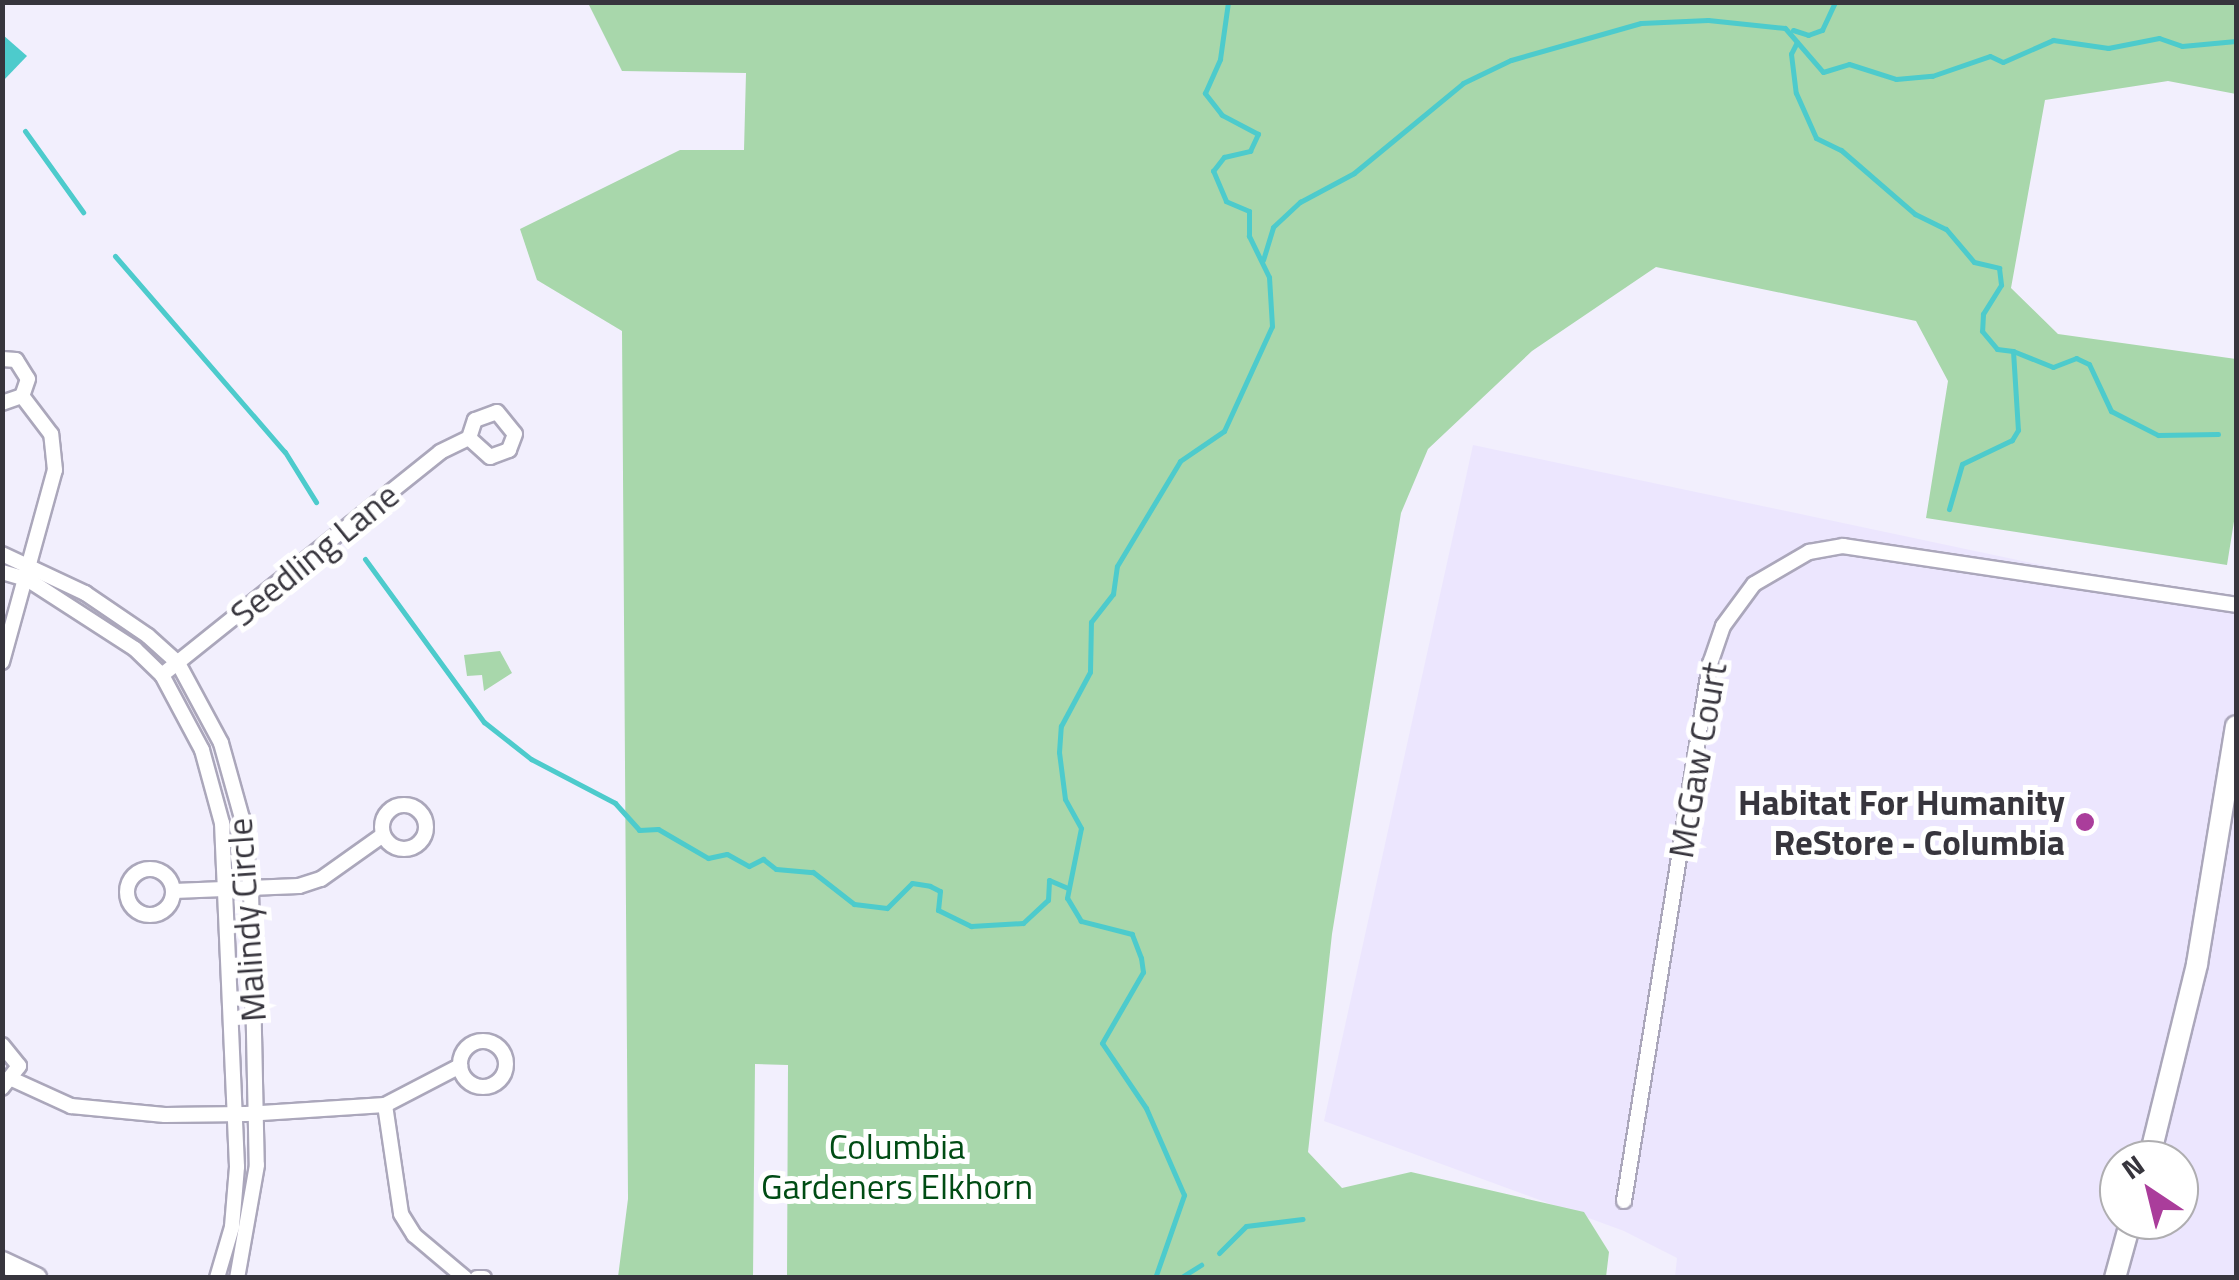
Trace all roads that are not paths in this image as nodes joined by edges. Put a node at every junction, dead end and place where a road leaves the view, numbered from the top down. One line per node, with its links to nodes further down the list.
1 (2, 359): 2 (street)
2 (22, 396): 3 (street); 6 (street)
3 (2, 403)
4 (469, 438): 10 (street, Seedling Lane)
5 (2, 554): 6 (street, Malindy Circle)
6 (29, 571): 7 (street, Malindy Circle); 9 (street); 10 (street, Malindy Circle); 11 (street, Malindy Circle)
7 (2, 572)
8 (2236, 606): 22 (street, McGaw Court)
9 (2, 662)
10 (178, 663): 11 (street, Seedling Lane); 14 (street, Malindy Circle)
11 (162, 676): 14 (street, Malindy Circle)
12 (2236, 726): 21 (street)
13 (384, 835): 14 (street)
14 (239, 890): 15 (street); 20 (street, Malindy Circle); 20 (street, Malindy Circle)
15 (174, 891)
16 (2, 1045): 18 (street)
17 (460, 1066): 19 (street)
18 (8, 1084): 20 (street)
19 (386, 1104): 20 (street); 28 (street)
20 (245, 1114): 26 (street, Malindy Circle); 27 (street, Malindy Circle)
21 (2154, 1140)
22 (1624, 1200)
23 (2125, 1240): 29 (street)
24 (2, 1262): 25 (street)
25 (36, 1278)
26 (217, 1278)
27 (238, 1278)
28 (465, 1278)
29 (2115, 1278)

